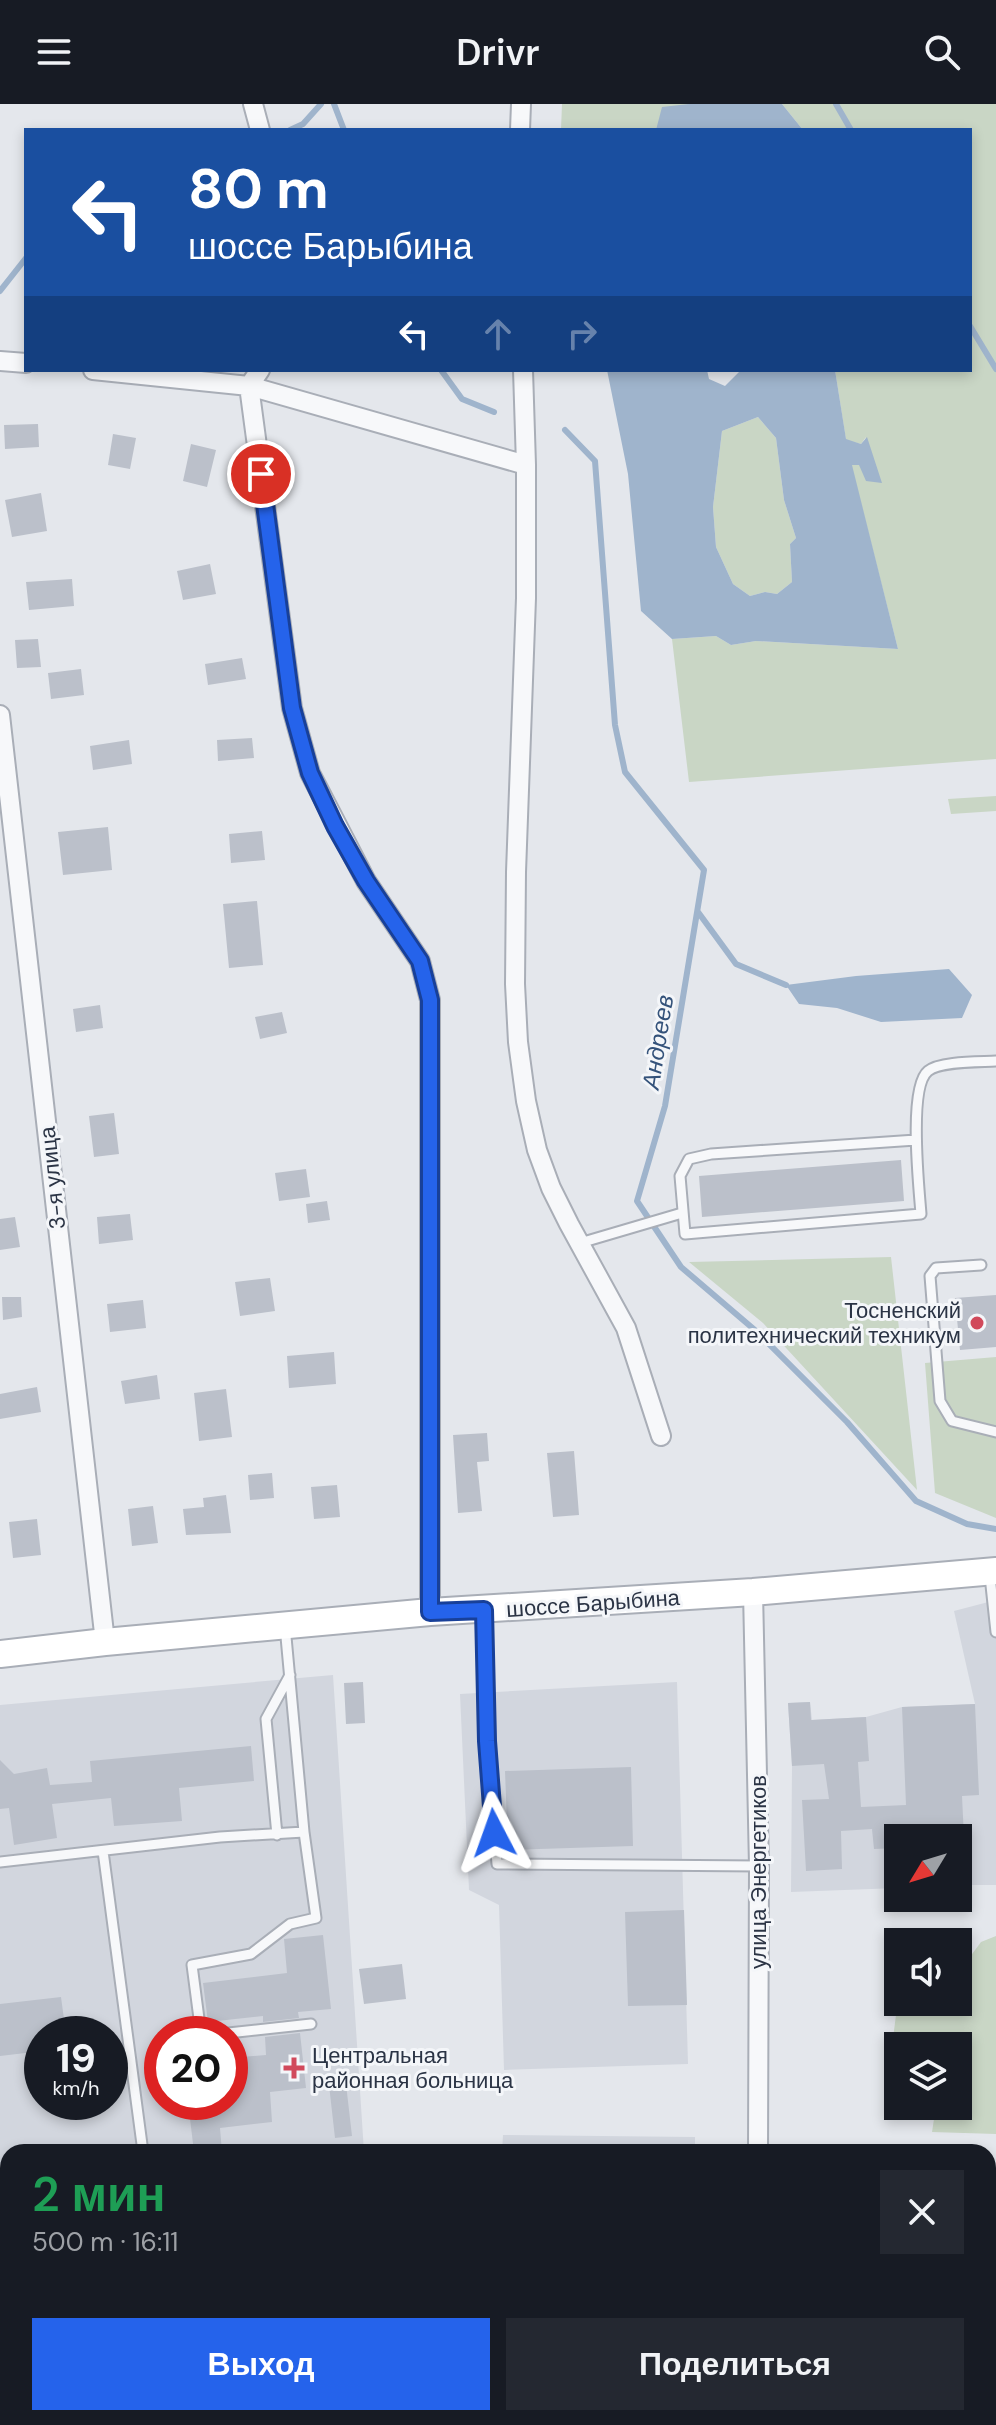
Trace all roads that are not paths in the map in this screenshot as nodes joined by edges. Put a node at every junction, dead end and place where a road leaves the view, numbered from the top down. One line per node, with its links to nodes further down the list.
1 (253, 104): 3 (street)
2 (521, 104): 4 (street)
3 (259, 128)
4 (520, 128)
5 (0, 361): 6 (street)
6 (24, 363)
7 (112, 372): 10 (street)
8 (259, 372): 10 (street)
9 (523, 372): 11 (street)
10 (249, 386): 11 (street); 23 (street)
11 (526, 465): 16 (street)
12 (0, 715): 26 (street, 3-я улица)
13 (996, 1061): 14 (lane)
14 (916, 1140): 15 (lane); 15 (lane)
15 (682, 1213): 16 (lane)
16 (580, 1243): 19 (street)
17 (981, 1265): 18 (lane)
18 (996, 1432)
19 (661, 1436)
20 (993, 1572): 21 (main road, шоссе Барыбина); 25 (lane)
21 (753, 1592): 22 (main road, шоссе Барыбина); 33 (street, улица Энергетиков)
22 (484, 1610): 23 (main road, шоссе Барыбина); 33 (lane)
23 (430, 1612): 24 (main road, шоссе Барыбина)
24 (285, 1626): 26 (main road, шоссе Барыбина); 28 (lane)
25 (996, 1632)
26 (105, 1642): 27 (main road, шоссе Барыбина)
27 (0, 1654)
28 (290, 1675): 29 (lane); 30 (lane)
29 (304, 1832): 30 (lane); 34 (lane)
30 (277, 1835): 31 (lane)
31 (103, 1851): 32 (lane); 37 (lane)
32 (0, 1862)
33 (759, 1866): 38 (street, улица Энергетиков)
34 (199, 2016)
35 (311, 2024): 36 (lane)
36 (248, 2031)
37 (142, 2144)
38 (758, 2144)

